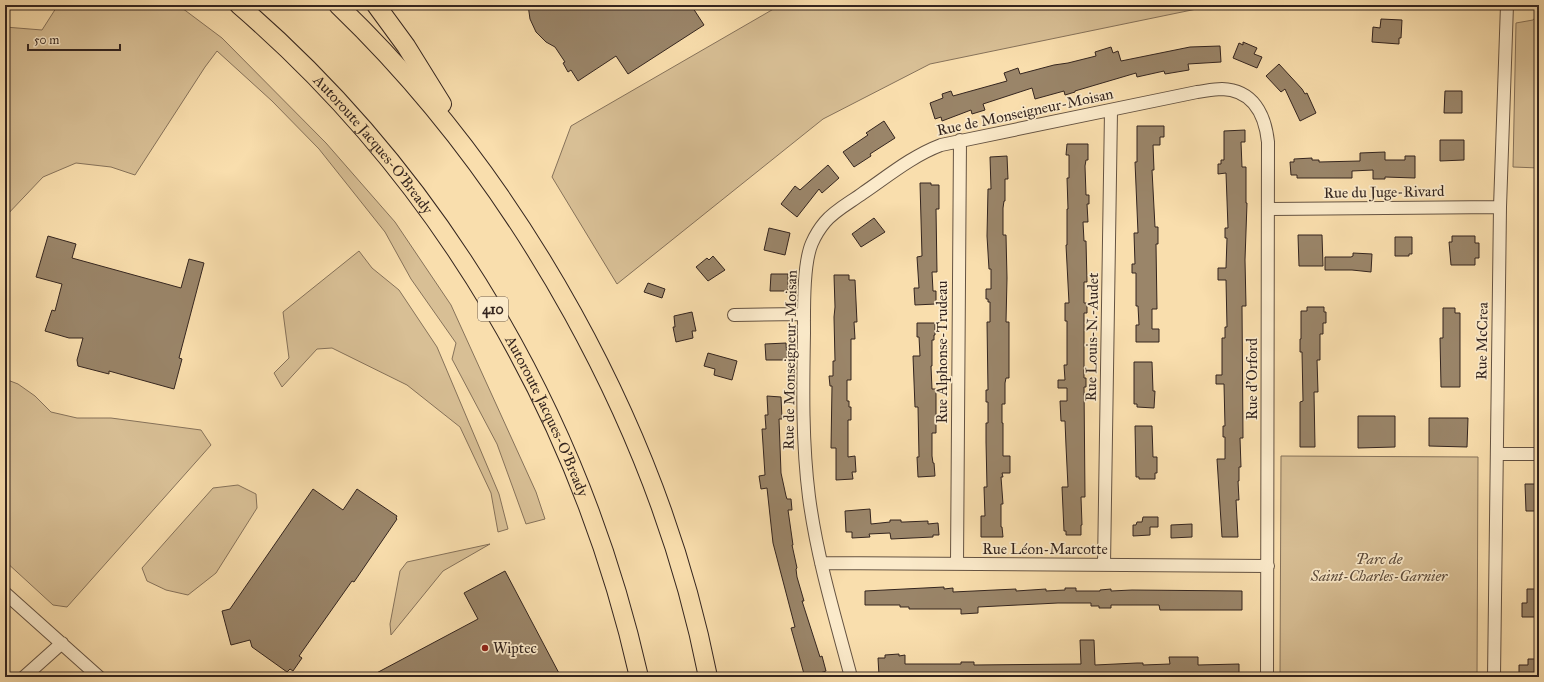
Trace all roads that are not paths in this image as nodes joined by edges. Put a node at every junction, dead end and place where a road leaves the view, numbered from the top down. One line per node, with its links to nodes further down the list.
1 (239, 5): 23 (highway, Autoroute Jacques-O'Bready / 410)
2 (338, 5): 8 (highway)
3 (376, 5): 8 (highway)
4 (1507, 5): 9 (street, Rue McCrea)
5 (1238, 92): 6 (street, Rue de Monseigneur-Moisan); 10 (street, Rue d'Orford)
6 (1111, 110): 7 (street, Rue de Monseigneur-Moisan); 17 (street, Rue Louis-N.-Audet)
7 (960, 140): 11 (street, Rue de Monseigneur-Moisan); 16 (street, Rue Alphonse-Trudeau)
8 (473, 158): 24 (highway)
9 (1500, 207): 10 (street, Rue du Juge-Rivard); 13 (street, Rue McCrea)
10 (1269, 209): 18 (street, Rue d'Orford)
11 (804, 314): 12 (street); 15 (street, Rue de Monseigneur-Moisan)
12 (734, 315)
13 (1497, 454): 14 (street); 27 (street, Rue McCrea)
14 (1539, 454)
15 (821, 563): 16 (street, Rue Léon-Marcotte); 25 (street, Rue de Monseigneur-Moisan)
16 (957, 564): 17 (street, Rue Léon-Marcotte)
17 (1104, 565): 18 (street, Rue Léon-Marcotte)
18 (1268, 566): 26 (street, Rue d'Orford)
19 (5, 593): 20 (street)
20 (62, 643): 21 (street); 22 (street)
21 (24, 677)
22 (99, 677)
23 (639, 677)
24 (708, 677)
25 (851, 677)
26 (1267, 677)
27 (1494, 677)

